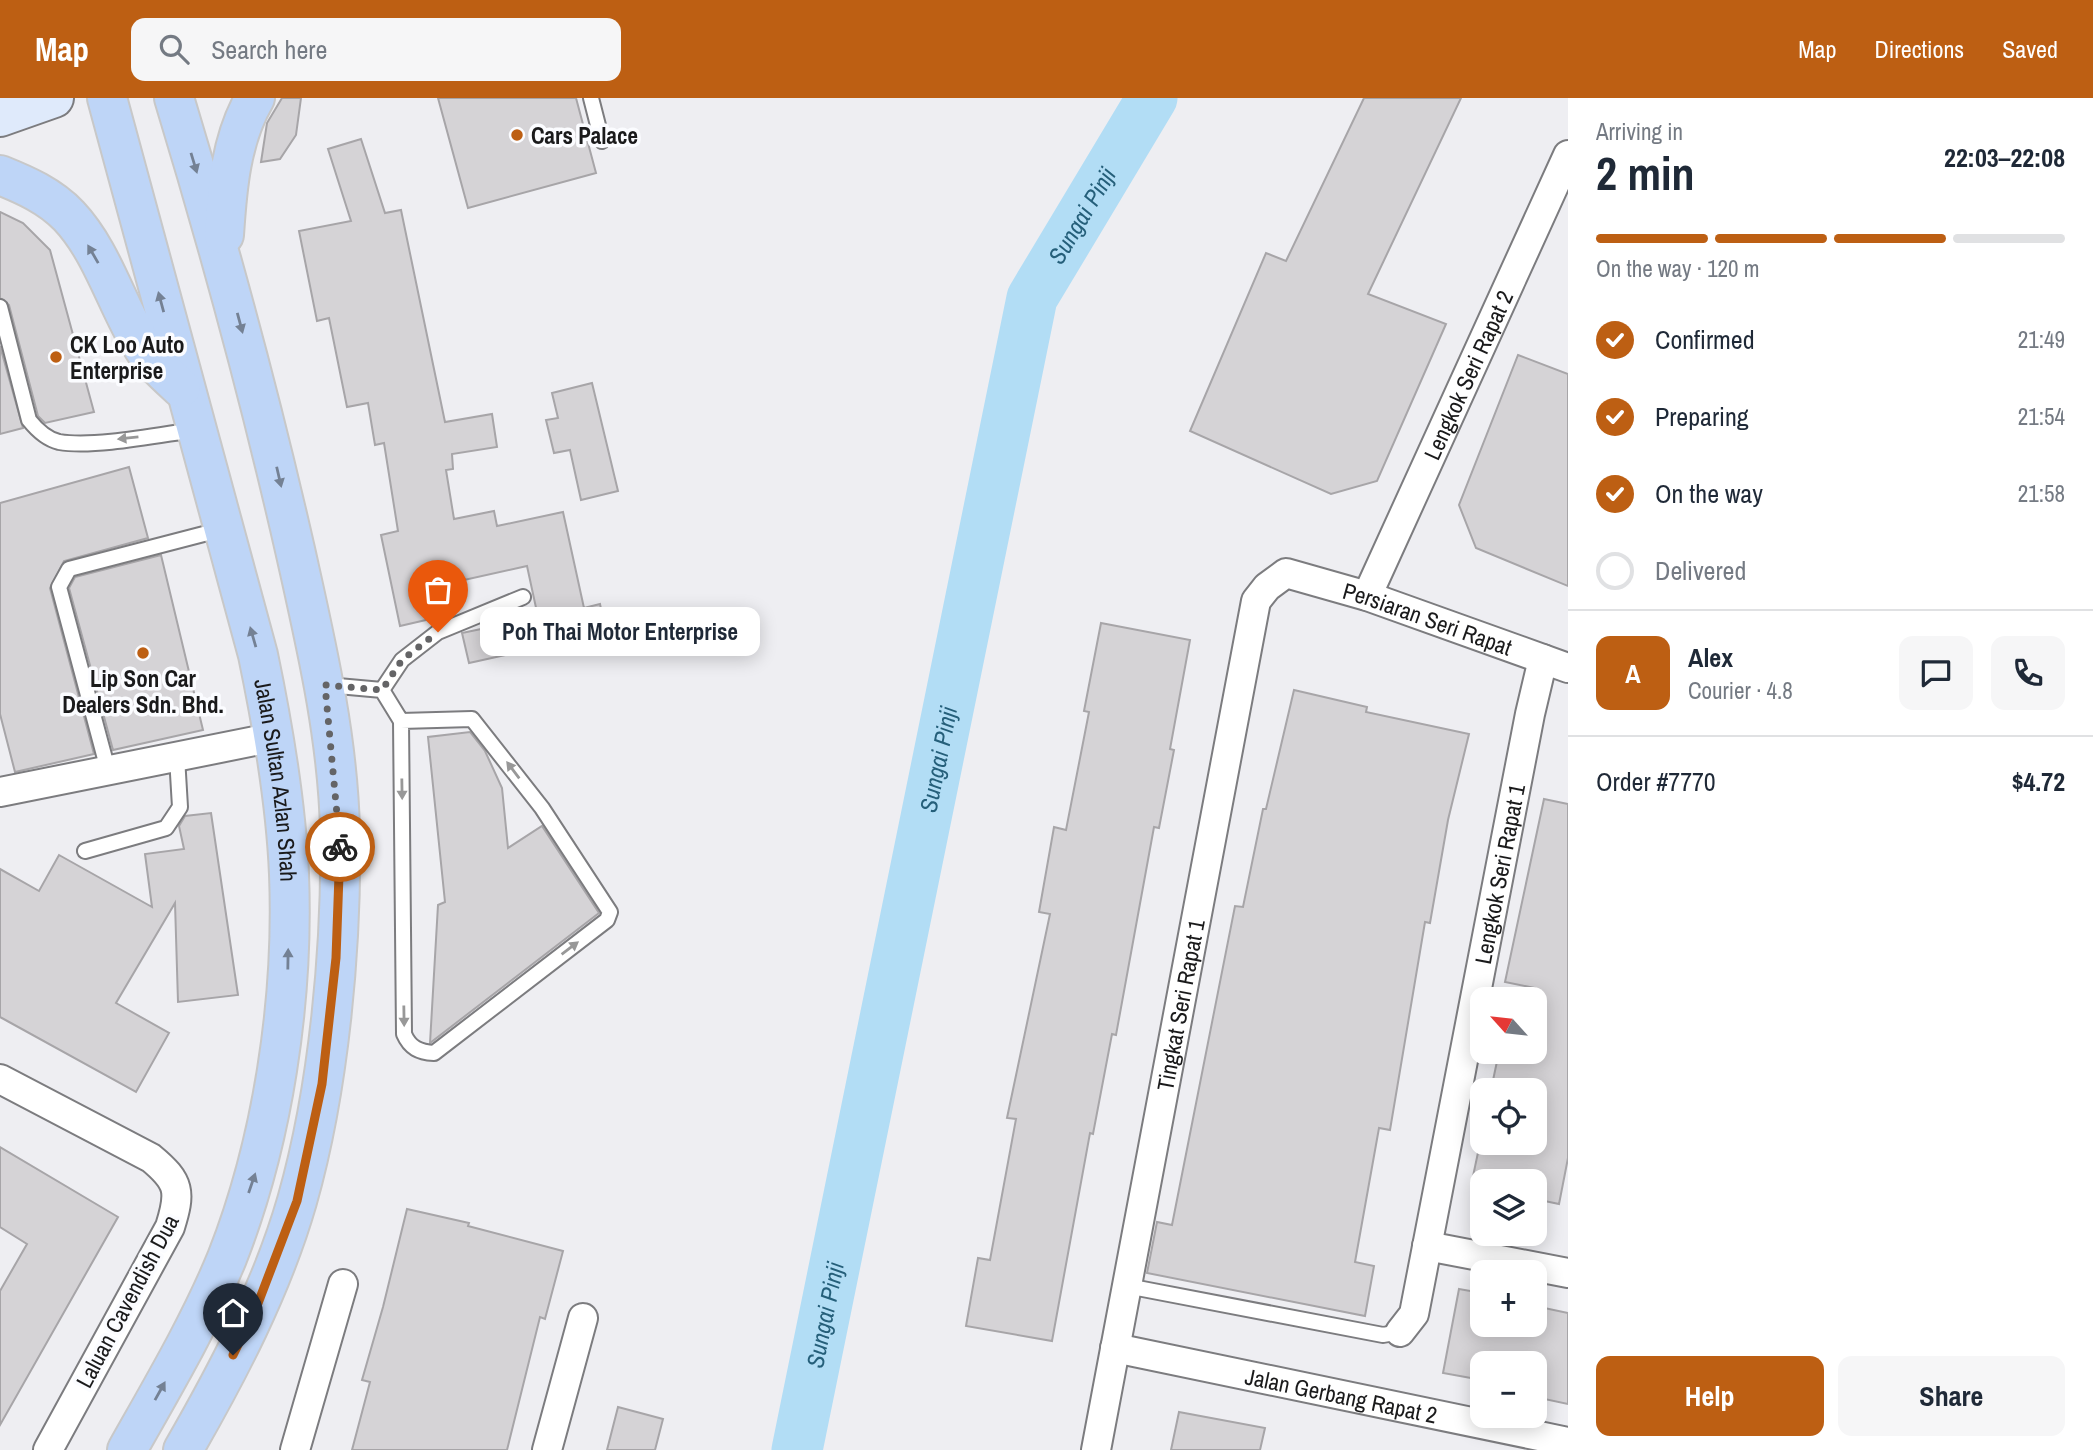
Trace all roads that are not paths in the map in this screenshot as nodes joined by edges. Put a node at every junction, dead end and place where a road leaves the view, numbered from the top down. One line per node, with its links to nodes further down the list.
1 (54, 98): 6 (street)
2 (107, 98): 12 (main road, Jalan Sultan Azlan Shah, one-way to 2)
3 (174, 98): 10 (main road, one-way to 10)
4 (255, 98): 10 (main road)
5 (591, 98): 7 (lane)
6 (0, 117)
7 (602, 141)
8 (1568, 155): 16 (street, Lengkok Seri Rapat 2)
9 (0, 175): 12 (main road, one-way to 9)
10 (223, 257): 19 (main road, one-way to 19)
11 (0, 307): 13 (lane, one-way to 11)
12 (185, 391): 13 (main road, Jalan Sultan Azlan Shah)
13 (196, 430): 14 (main road, Jalan Sultan Azlan Shah)
14 (223, 530): 22 (main road, Jalan Sultan Azlan Shah, one-way to 14); 24 (lane)
15 (1286, 573): 16 (street, Persiaran Seri Rapat); 31 (street, Tingkat Seri Rapat 1)
16 (1367, 596): 18 (street, Persiaran Seri Rapat)
17 (523, 597): 20 (lane)
18 (1556, 664): 28 (street, Lengkok Seri Rapat 1)
19 (325, 685): 20 (lane); 38 (main road)
20 (382, 690): 21 (lane)
21 (401, 721): 21 (lane, one-way to 21)
22 (275, 737): 23 (street); 36 (main road, Jalan Sultan Azlan Shah, one-way to 22)
23 (177, 757): 24 (street); 26 (lane)
24 (108, 770): 25 (street)
25 (0, 792)
26 (85, 851)
27 (0, 1079): 37 (street, Laluan Cavendish Dua)
28 (1427, 1246): 29 (street); 33 (street, Lengkok Seri Rapat 1)
29 (1568, 1273)
30 (343, 1284): 39 (street)
31 (1127, 1286): 33 (lane); 34 (street, Tingkat Seri Rapat 1)
32 (583, 1318): 40 (street)
33 (1400, 1332)
34 (1115, 1348): 35 (street, Jalan Gerbang Rapat 2); 41 (street, Tingkat Seri Rapat 1)
35 (1568, 1442)
36 (126, 1444)
37 (48, 1450)
38 (183, 1450)
39 (295, 1450)
40 (547, 1450)
41 (1097, 1450)

